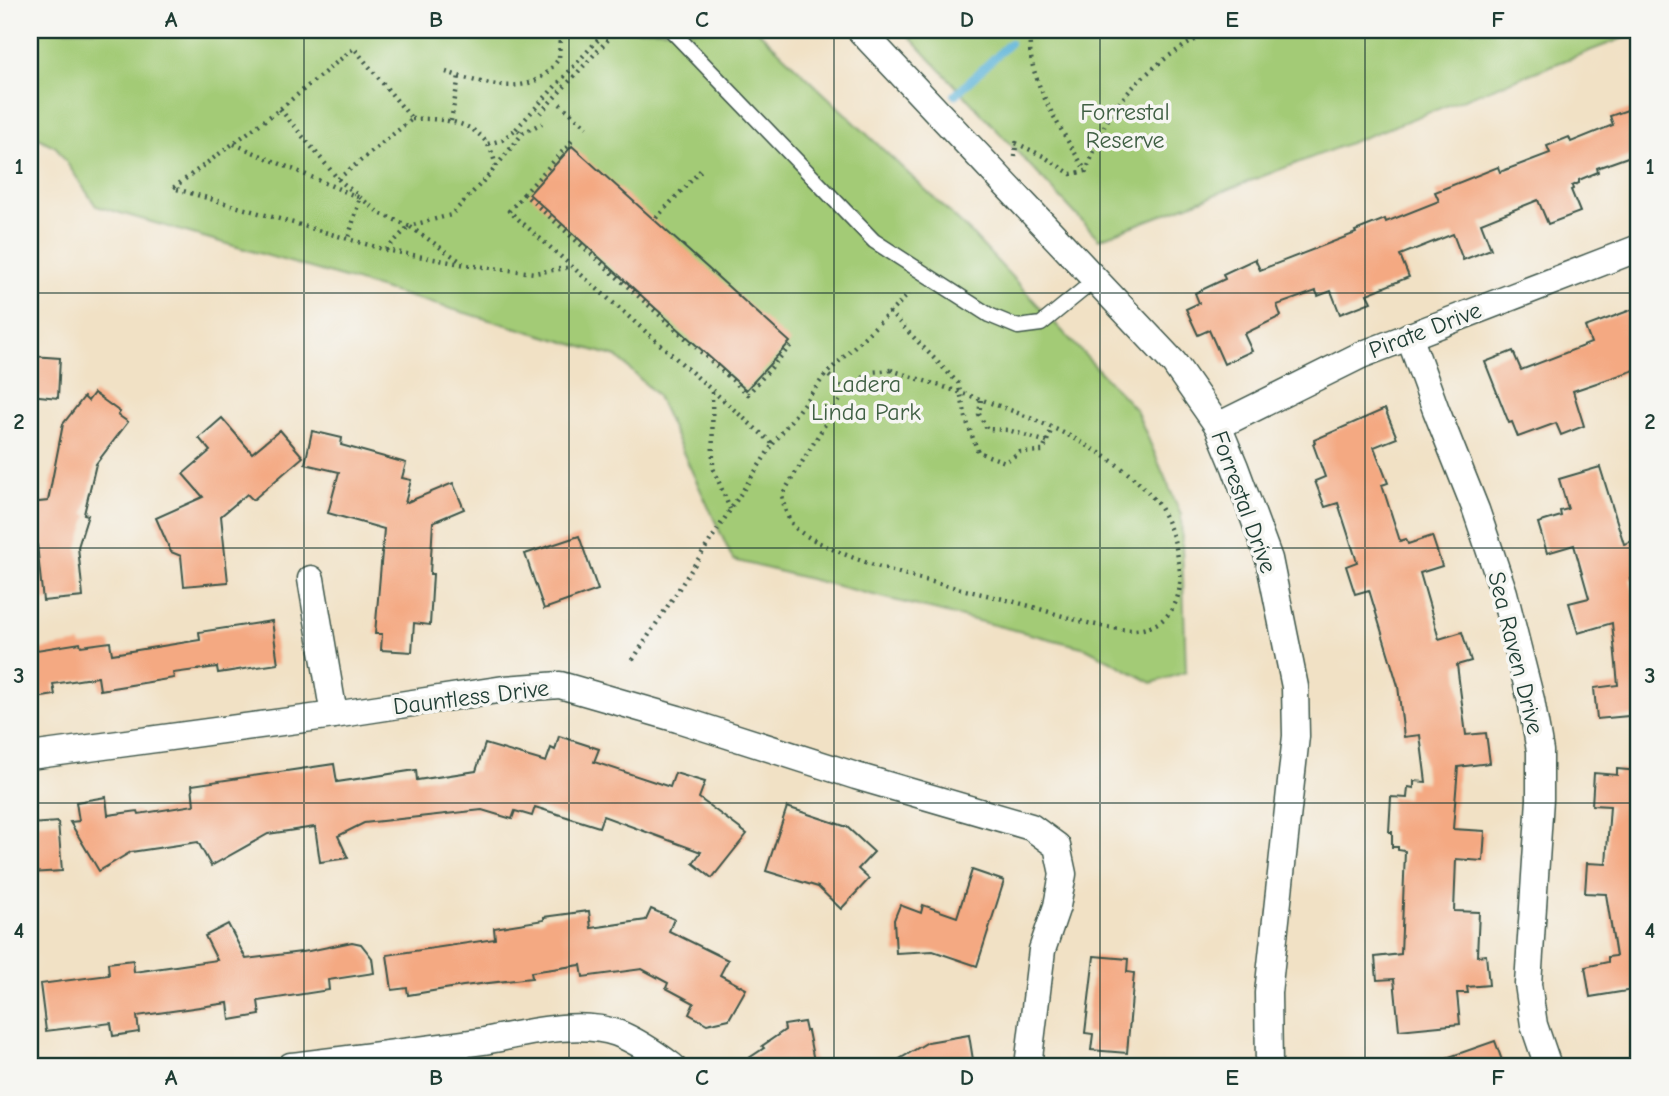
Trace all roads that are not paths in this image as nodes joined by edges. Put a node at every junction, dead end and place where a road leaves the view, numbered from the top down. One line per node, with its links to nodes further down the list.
1 (671, 30): 4 (lane)
2 (860, 30): 4 (street, Forrestal Drive)
3 (1639, 248): 5 (street, Pirate Drive)
4 (1096, 280): 6 (street, Forrestal Drive)
5 (1409, 336): 6 (street, Pirate Drive); 14 (street, Sea Raven Drive)
6 (1218, 426): 13 (street, Forrestal Drive)
7 (311, 579): 8 (street)
8 (334, 715): 9 (street, Dauntless Drive); 12 (street, Dauntless Drive)
9 (30, 756)
10 (291, 1066): 11 (street)
11 (672, 1066)
12 (1028, 1066)
13 (1269, 1066)
14 (1548, 1066)

